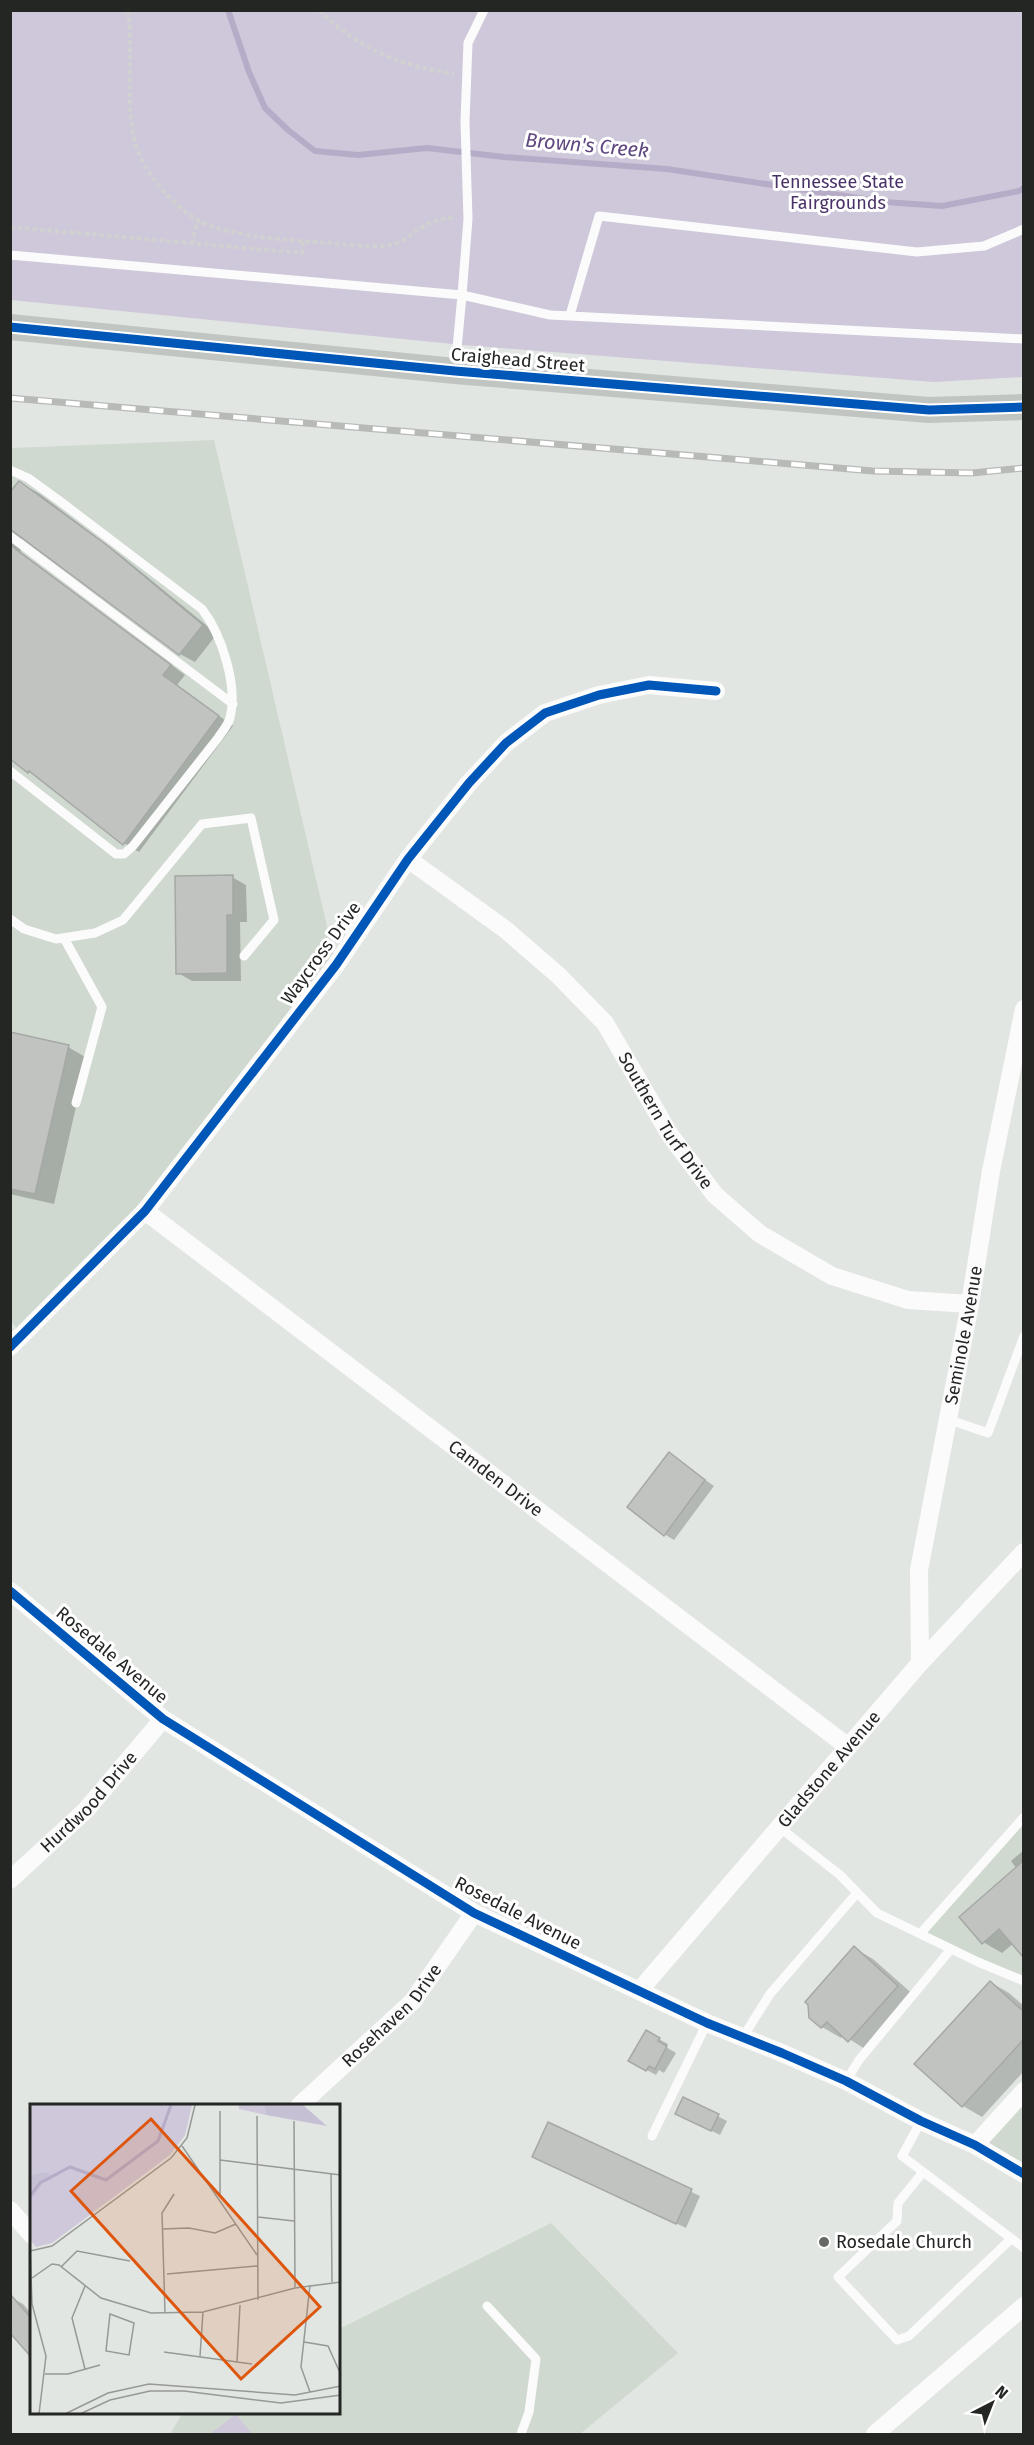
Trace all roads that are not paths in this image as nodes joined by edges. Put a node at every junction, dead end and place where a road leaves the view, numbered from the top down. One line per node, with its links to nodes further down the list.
1 (484, 10): 4 (lane)
2 (1023, 229): 5 (lane)
3 (10, 255): 4 (lane)
4 (462, 295): 5 (lane); 8 (lane)
5 (570, 315): 7 (lane)
6 (10, 327): 8 (street, Craighead Street)
7 (1023, 339)
8 (455, 371): 9 (street, Craighead Street)
9 (1023, 407)
10 (10, 470): 13 (lane)
11 (10, 537): 13 (lane)
12 (716, 691): 15 (street, Waycross Drive)
13 (232, 704): 14 (lane)
14 (10, 771)
15 (408, 859): 21 (street, Waycross Drive); 22 (street, Southern Turf Drive)
16 (10, 919): 17 (lane)
17 (64, 938): 18 (lane); 20 (lane)
18 (244, 956)
19 (1023, 1008): 22 (street, Seminole Avenue)
20 (76, 1103)
21 (144, 1211): 24 (street, Waycross Drive); 30 (street, Camden Drive)
22 (970, 1304): 25 (street, Seminole Avenue)
23 (1023, 1336): 25 (lane)
24 (10, 1347)
25 (947, 1419): 28 (street, Seminole Avenue)
26 (1023, 1552): 28 (street, Gladstone Avenue)
27 (10, 1591): 29 (street, Rosedale Avenue)
28 (920, 1663): 30 (street, Gladstone Avenue)
29 (164, 1719): 33 (street, Hurdwood Drive); 35 (street, Rosedale Avenue)
30 (847, 1746): 32 (street, Gladstone Avenue)
31 (1023, 1817): 36 (lane)
32 (779, 1827): 34 (lane); 39 (street, Gladstone Avenue)
33 (10, 1880)
34 (857, 1893): 36 (lane); 41 (lane)
35 (474, 1913): 39 (street, Rosedale Avenue); 44 (street, Rosehaven Drive)
36 (920, 1934): 37 (lane)
37 (951, 1949): 38 (lane); 42 (lane)
38 (1023, 1981)
39 (639, 1991): 40 (street, Rosedale Avenue)
40 (707, 2023): 41 (street, Rosedale Avenue); 46 (lane)
41 (743, 2037): 42 (street, Rosedale Avenue)
42 (846, 2081): 45 (street, Rosedale Avenue)
43 (1023, 2091): 47 (street)
44 (301, 2104)
45 (921, 2121): 47 (street, Rosedale Avenue); 48 (lane)
46 (652, 2136)
47 (975, 2145): 49 (street, Rosedale Avenue)
48 (923, 2172): 52 (lane); 52 (lane)
49 (1023, 2174)
50 (10, 2210): 51 (street)
51 (30, 2233)
52 (1011, 2240): 53 (lane)
53 (1023, 2248)
54 (487, 2306): 56 (lane)
55 (1023, 2306): 57 (street)
56 (521, 2434)
57 (875, 2434)

